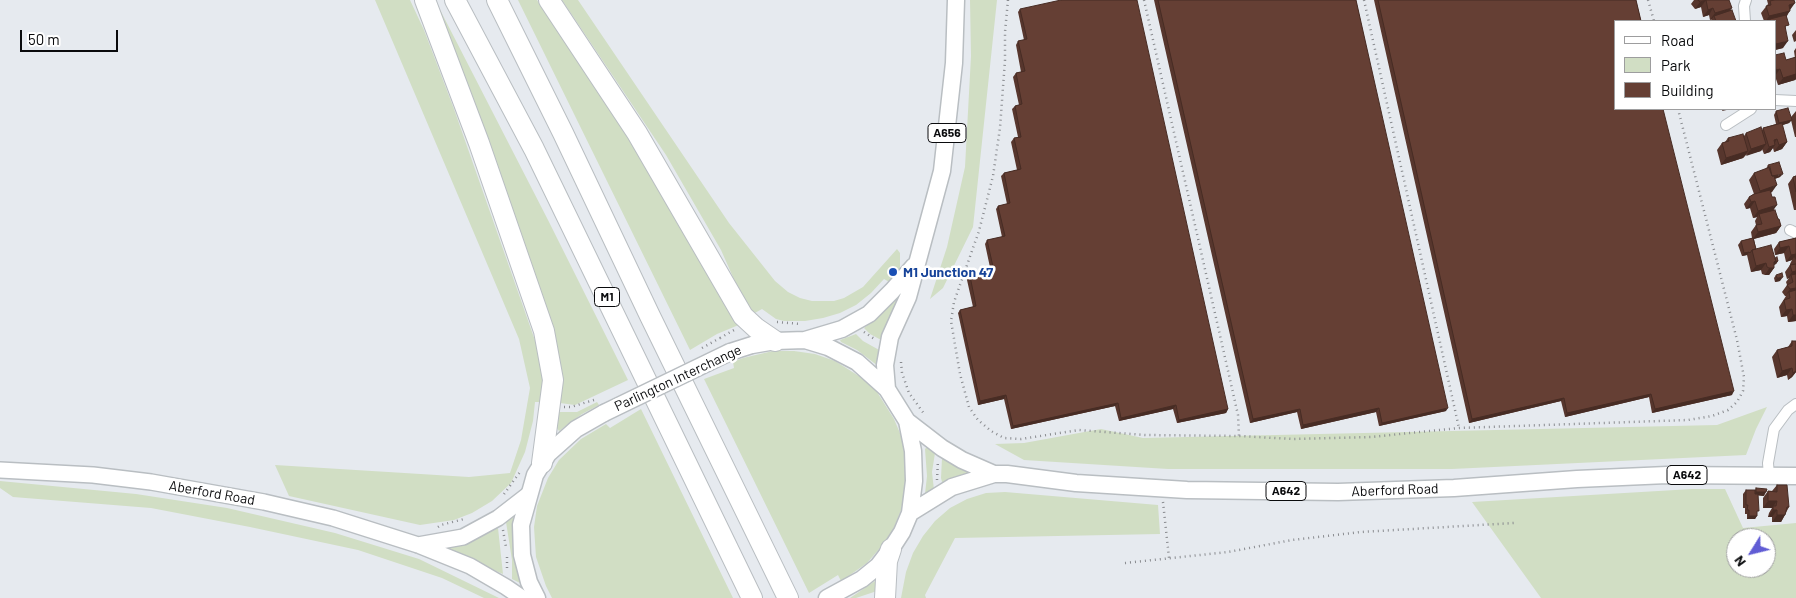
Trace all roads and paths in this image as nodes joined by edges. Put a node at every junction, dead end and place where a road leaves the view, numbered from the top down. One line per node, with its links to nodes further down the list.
1 (424, 0): 27 (highway)
2 (455, 0): 55 (highway, M1)
3 (497, 0): 56 (highway, M1)
4 (548, 0): 19 (highway)
5 (956, 0): 18 (main road, A656)
6 (1008, 0): 32 (path)
7 (1144, 0): 32 (path)
8 (1364, 0): 31 (path)
9 (1648, 0): 11 (path)
10 (1746, 0): 12 (street)
11 (1654, 20)
12 (1745, 20)
13 (1776, 100): 14 (street)
14 (1796, 101)
15 (1678, 110): 31 (path)
16 (1748, 110): 17 (street)
17 (1726, 125)
18 (917, 262): 20 (main road, A656); 24 (main road, A656)
19 (749, 322): 21 (highway); 23 (path)
20 (854, 323): 22 (main road, A656); 24 (path)
21 (775, 331): 22 (main road, Parlington Interchange); 22 (path); 28 (main road, Parlington Interchange, bridge)
22 (806, 332): 25 (main road, Parlington Interchange)
23 (720, 338)
24 (888, 347): 25 (main road, A656); 29 (path)
25 (887, 389): 30 (main road, Parlington Interchange)
26 (1796, 404): 38 (street)
27 (550, 406): 28 (path); 34 (highway)
28 (601, 406): 34 (main road, Parlington Interchange)
29 (926, 416)
30 (907, 421): 33 (main road, Aberford Road / A642); 44 (main road, Parlington Interchange)
31 (1459, 428): 32 (path)
32 (1239, 436)
33 (942, 448): 37 (main road, Aberford Road / A642); 41 (path)
34 (542, 463): 42 (main road, Parlington Interchange)
35 (522, 468): 43 (path)
36 (0, 470): 48 (main road, Aberford Road)
37 (994, 474): 40 (main road, Aberford Road / A642); 41 (main road, Aberford Road / A642)
38 (1769, 476): 39 (main road, Aberford Road / A642); 40 (main road, Aberford Road / A642)
39 (1796, 476)
40 (1162, 488): 50 (path)
41 (940, 493): 44 (main road, Aberford Road / A642)
42 (529, 494): 46 (main road, Aberford Road); 54 (main road, Parlington Interchange)
43 (503, 495)
44 (910, 513): 49 (main road, Parlington Interchange)
45 (470, 517): 48 (path)
46 (498, 518): 48 (main road, Aberford Road); 52 (path)
47 (1514, 523): 50 (path)
48 (418, 545): 52 (main road, Aberford Road)
49 (891, 549): 57 (main road, Parlington Interchange); 58 (highway)
50 (1169, 558): 51 (path)
51 (1125, 563)
52 (503, 584): 53 (main road, Aberford Road)
53 (522, 598)
54 (537, 598)
55 (752, 598)
56 (788, 598)
57 (827, 598)
58 (885, 598)

